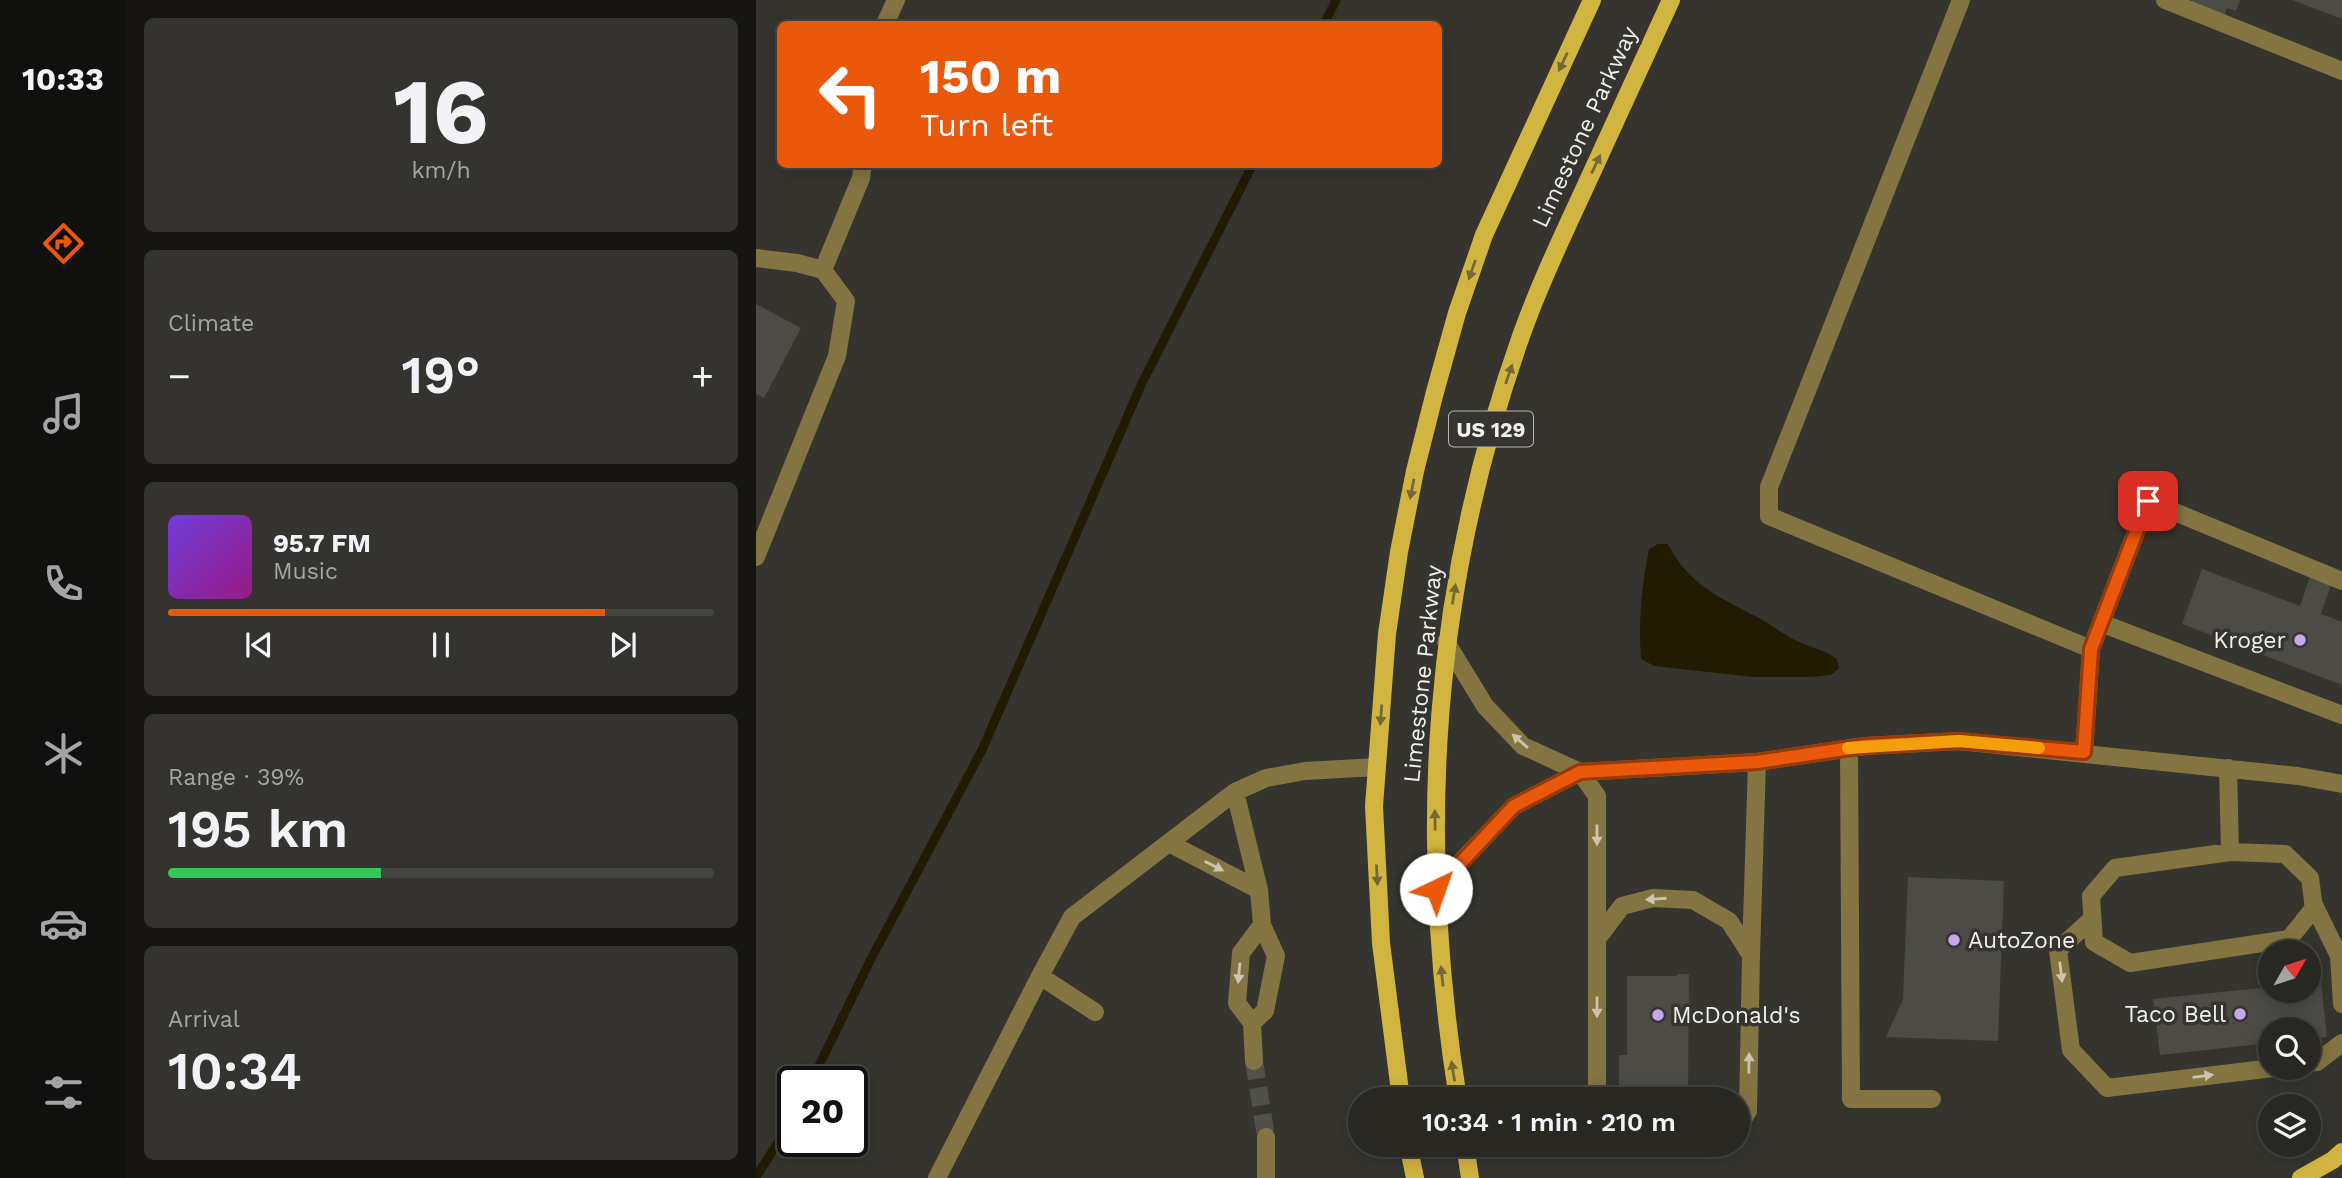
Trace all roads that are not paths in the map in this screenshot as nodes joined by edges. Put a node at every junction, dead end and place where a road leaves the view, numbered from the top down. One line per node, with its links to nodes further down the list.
1 (896, 0): 6 (street)
2 (1591, 0): 20 (main road, Limestone Parkway / US 129, one-way to 20)
3 (1671, 0): 14 (main road, Limestone Parkway / US 129, one-way to 3)
4 (1961, 0): 15 (street)
5 (2165, 0): 7 (street)
6 (886, 21)
7 (2342, 71)
8 (862, 168): 10 (street)
9 (756, 258): 10 (street)
10 (823, 270): 11 (street)
11 (756, 557)
12 (2342, 581): 13 (street)
13 (2101, 623): 15 (street); 16 (street)
14 (1446, 642): 22 (street, one-way to 14); 27 (main road, Limestone Parkway / US 129, one-way to 14)
15 (2091, 649): 18 (street)
16 (2342, 715)
17 (1849, 748): 18 (street); 19 (street); 46 (street)
18 (2084, 752): 21 (street)
19 (1757, 762): 22 (street); 33 (street)
20 (1377, 767): 24 (street); 42 (main road, Limestone Parkway / US 129, one-way to 42)
21 (2228, 768): 23 (street); 26 (street)
22 (1580, 772): 27 (street); 32 (street, one-way to 32)
23 (2342, 784)
24 (1235, 792): 25 (street); 28 (street)
25 (1169, 843): 28 (street, one-way to 28); 34 (street)
26 (2230, 852): 29 (street); 30 (street)
27 (1436, 889): 43 (main road, Limestone Parkway / US 129, one-way to 27)
28 (1259, 890): 31 (street)
29 (2313, 903): 30 (street); 35 (street)
30 (2092, 919): 41 (street, one-way to 41)
31 (1262, 925): 37 (street); 37 (street, one-way to 37)
32 (1597, 939): 33 (street, one-way to 32); 44 (street, one-way to 44)
33 (1751, 955): 45 (street, one-way to 33)
34 (1040, 976): 36 (street); 51 (street)
35 (2342, 1004)
36 (1095, 1012)
37 (1252, 1023): 40 (street)
38 (2342, 1043): 39 (street)
39 (2321, 1059)
40 (1254, 1061)
41 (2258, 1070)
42 (1399, 1087)
43 (1456, 1087)
44 (1597, 1087)
45 (1748, 1087)
46 (1933, 1099)
47 (1266, 1137): 52 (street)
48 (2342, 1152): 55 (main road)
49 (1411, 1157): 53 (main road)
50 (1467, 1157): 54 (main road)
51 (937, 1178)
52 (1266, 1178)
53 (1415, 1178)
54 (1470, 1178)
55 (2301, 1178)

